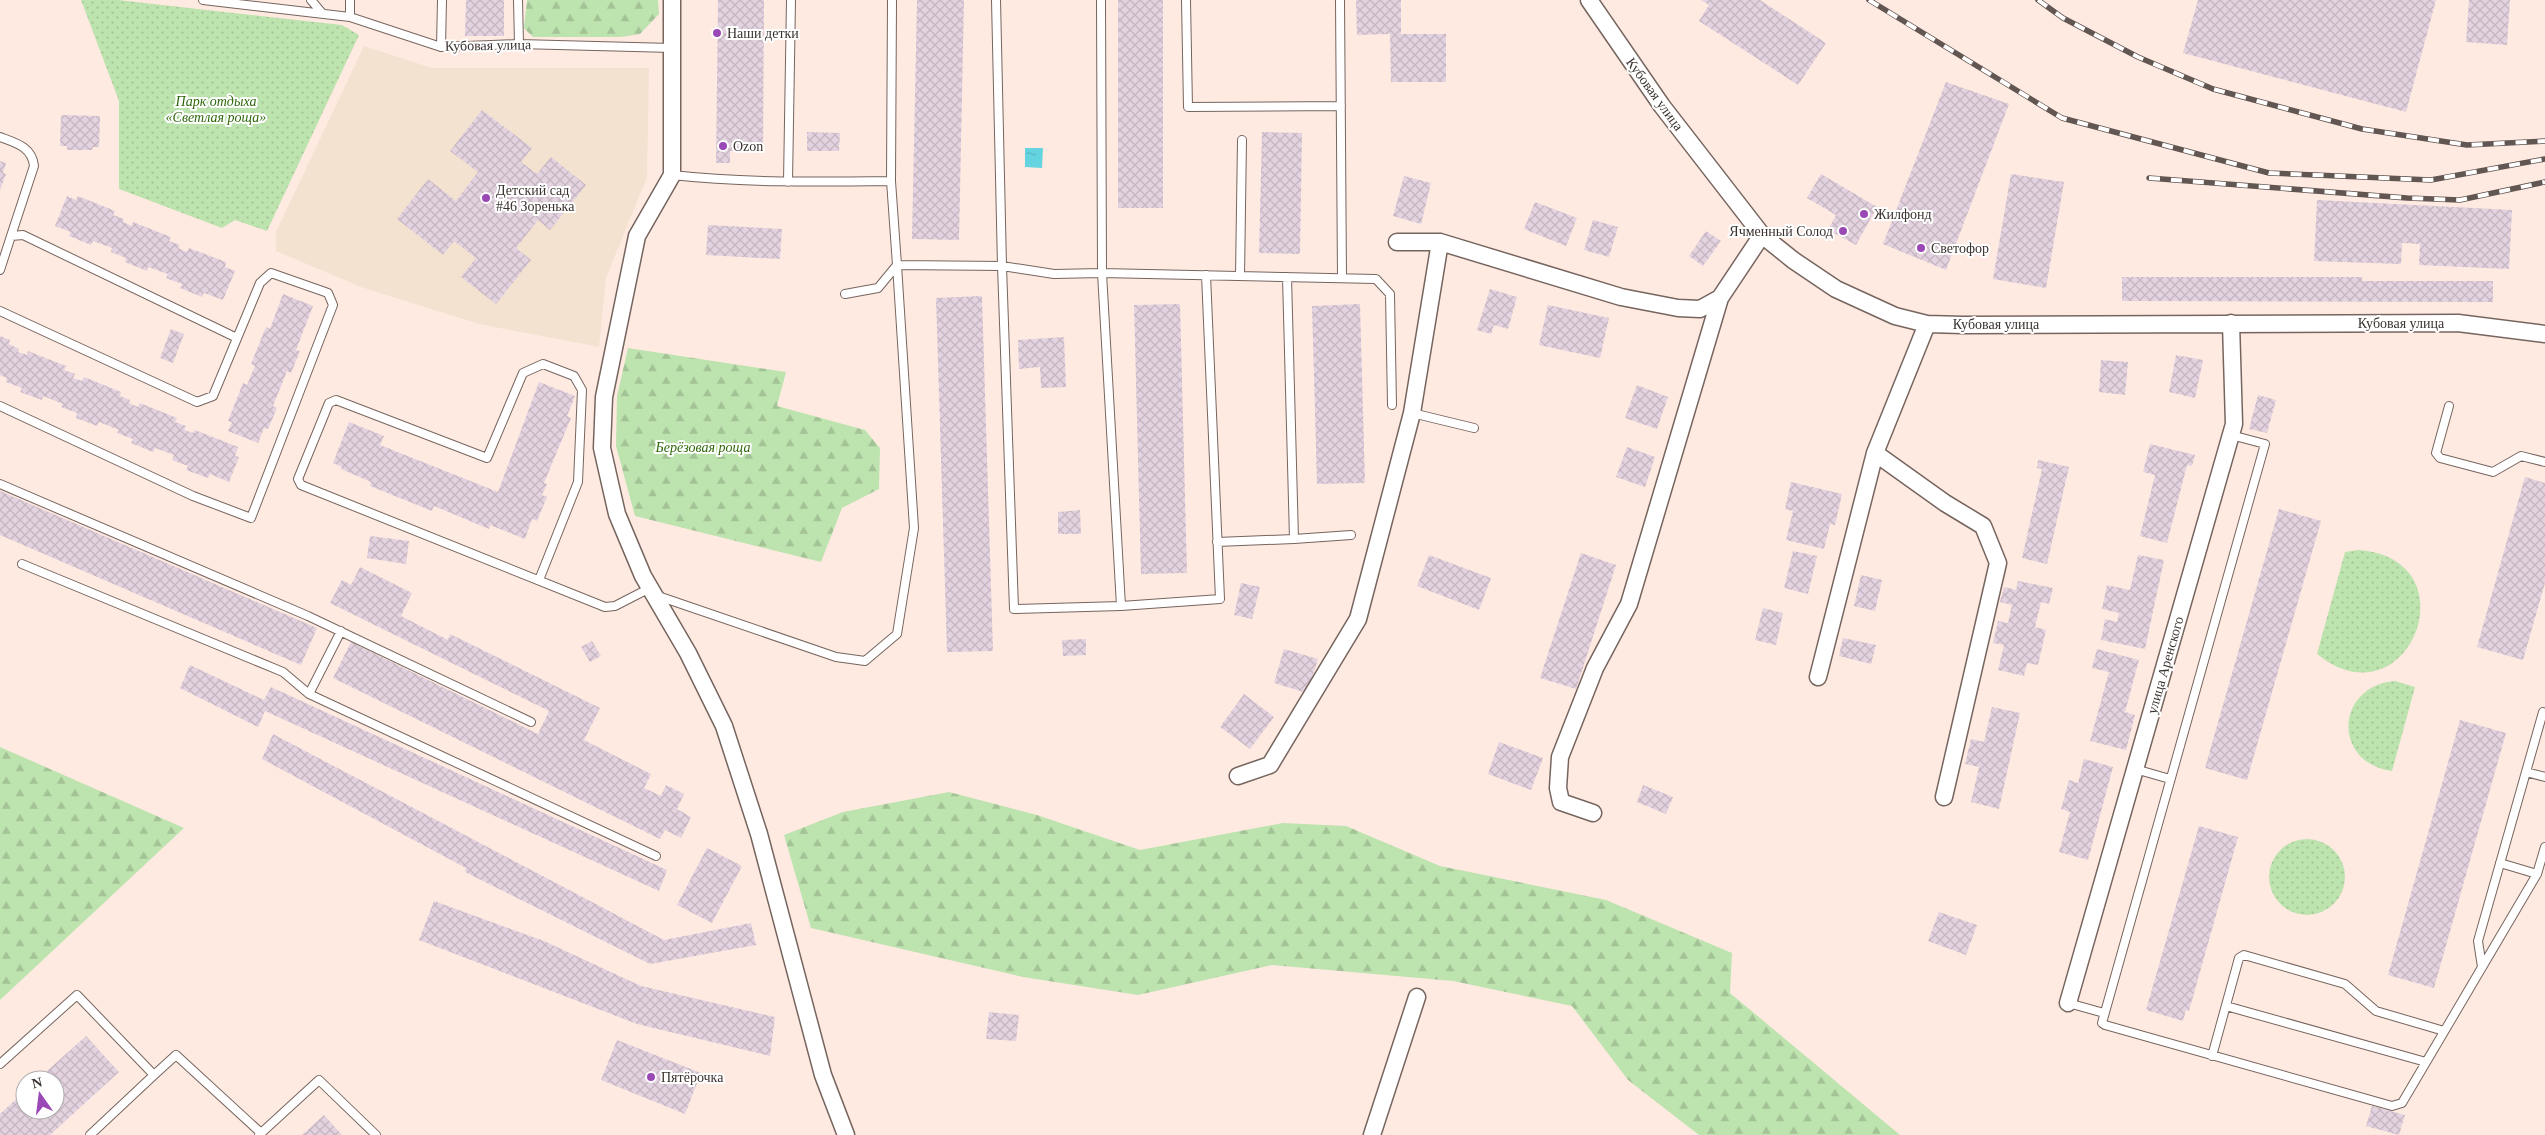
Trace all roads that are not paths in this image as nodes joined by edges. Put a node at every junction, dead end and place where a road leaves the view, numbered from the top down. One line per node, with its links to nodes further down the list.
1 (203, 0): 14 (lane, Кубовая улица)
2 (311, 0): 14 (lane)
3 (350, 0): 15 (lane)
4 (442, 0): 17 (lane)
5 (518, 0): 16 (lane)
6 (672, 0): 18 (street)
7 (791, 0): 24 (lane)
8 (892, 0): 23 (lane)
9 (996, 0): 30 (lane)
10 (1101, 0): 32 (lane)
11 (1186, 0): 19 (lane)
12 (1340, 0): 19 (lane)
13 (1589, 0): 25 (street, Кубовая улица)
14 (322, 13): 15 (lane, Кубовая улица)
15 (350, 17): 17 (lane, Кубовая улица)
16 (519, 44): 17 (lane, Кубовая улица); 18 (lane, Кубовая улица)
17 (442, 47)
18 (672, 48): 22 (street)
19 (1341, 106): 36 (lane)
20 (0, 137): 26 (lane)
21 (1242, 140): 34 (lane)
22 (672, 175): 24 (lane); 58 (street)
23 (891, 181): 24 (lane); 29 (lane)
24 (788, 182)
25 (1762, 235): 38 (street); 41 (street, Кубовая улица)
26 (11, 236): 31 (lane); 43 (lane)
27 (1397, 242): 28 (street)
28 (1440, 242): 38 (street); 47 (street)
29 (897, 266): 30 (lane); 37 (lane); 58 (lane)
30 (1002, 266): 32 (lane); 59 (lane)
31 (0, 270)
32 (1102, 273): 33 (lane); 59 (lane)
33 (1206, 275): 34 (lane); 55 (lane)
34 (1240, 276): 35 (lane)
35 (1287, 277): 36 (lane); 54 (lane)
36 (1342, 278): 44 (lane)
37 (845, 294)
38 (1720, 298): 71 (street)
39 (0, 311): 43 (lane)
40 (2231, 323): 41 (street, Кубовая улица); 42 (street, Кубовая улица); 49 (street, улица Аренского)
41 (1927, 324): 50 (street)
42 (2545, 334)
43 (237, 338): 45 (lane)
44 (1392, 405)
45 (0, 406)
46 (2449, 406): 51 (lane)
47 (1412, 413): 48 (lane); 67 (street)
48 (1474, 428)
49 (2231, 435): 65 (street, улица Аренского); 69 (lane)
50 (1875, 452): 61 (street); 70 (street)
51 (2545, 462)
52 (0, 484): 60 (lane)
53 (1351, 535): 54 (lane)
54 (1294, 539): 55 (lane)
55 (1217, 542): 59 (lane)
56 (22, 564): 62 (lane)
57 (539, 580): 57 (lane); 58 (lane)
58 (652, 591): 89 (street)
59 (1122, 606)
60 (341, 631): 62 (lane); 64 (lane)
61 (1818, 677)
62 (309, 694): 73 (lane)
63 (2543, 712): 66 (lane)
64 (530, 722)
65 (2135, 769): 69 (lane); 78 (street, улица Аренского)
66 (2526, 772): 68 (lane); 74 (lane)
67 (1238, 776)
68 (2545, 777)
69 (2170, 779): 80 (lane)
70 (1944, 797)
71 (1593, 813)
72 (2545, 847): 75 (lane)
73 (656, 856)
74 (2500, 863): 75 (lane); 76 (lane)
75 (2537, 874): 76 (lane)
76 (2482, 967): 81 (lane)
77 (1418, 997): 90 (street)
78 (2068, 1003): 80 (lane)
79 (2226, 1006): 81 (lane); 82 (lane); 83 (lane)
80 (2104, 1013): 82 (lane)
81 (2444, 1031): 83 (lane)
82 (2212, 1056): 83 (lane)
83 (2426, 1062)
84 (0, 1064): 85 (lane)
85 (154, 1075): 86 (lane); 87 (lane)
86 (260, 1134): 88 (lane)
87 (90, 1135)
88 (376, 1135)
89 (846, 1135)
90 (1372, 1135)

